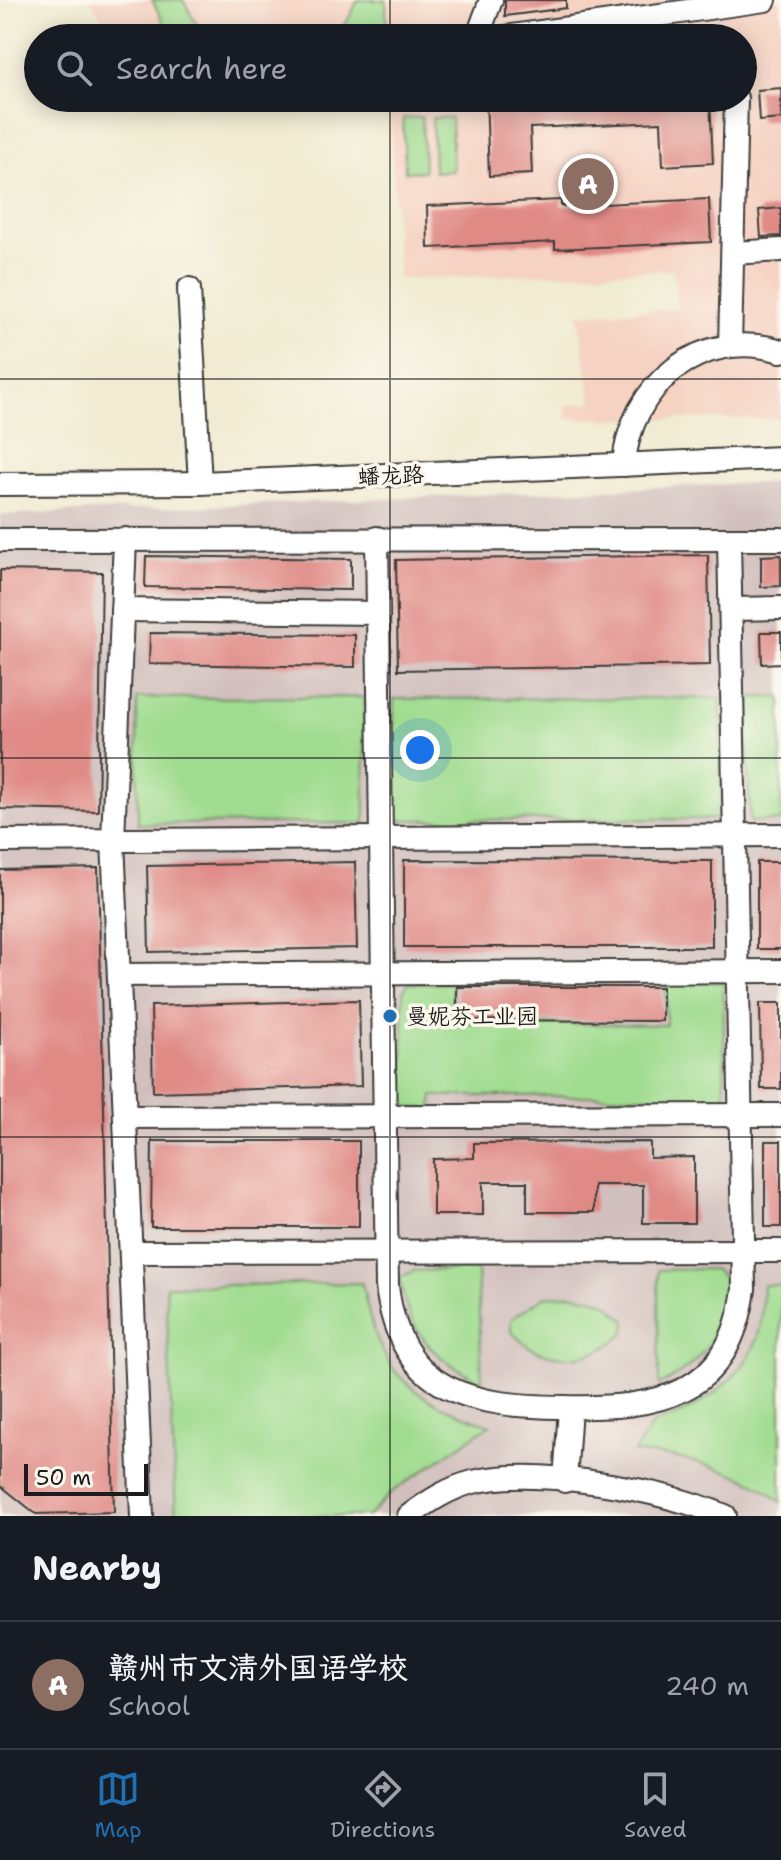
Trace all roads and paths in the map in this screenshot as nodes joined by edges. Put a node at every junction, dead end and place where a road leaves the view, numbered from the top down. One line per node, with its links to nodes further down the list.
1 (491, 0): 3 (street)
2 (765, 0): 4 (street)
3 (482, 24)
4 (596, 24)
5 (736, 112): 7 (street)
6 (781, 250): 7 (street)
7 (734, 253): 9 (street)
8 (189, 289): 13 (street)
9 (730, 346): 10 (street); 12 (street)
10 (781, 351)
11 (781, 458): 12 (street, 蟠龙路)
12 (624, 465): 13 (street, 蟠龙路)
13 (200, 483): 14 (street, 蟠龙路)
14 (0, 484)
15 (377, 538): 16 (street); 19 (street); 23 (street)
16 (125, 539): 18 (street); 22 (street)
17 (781, 539): 19 (street)
18 (0, 540)
19 (729, 540): 21 (street)
20 (781, 608): 21 (street)
21 (731, 609): 25 (street)
22 (122, 610): 23 (street); 27 (street)
23 (378, 613): 26 (street)
24 (781, 835): 25 (street)
25 (736, 836): 26 (street); 29 (street)
26 (379, 838): 27 (street); 31 (street)
27 (113, 840): 28 (street); 32 (street)
28 (0, 841)
29 (739, 971): 30 (street); 31 (street); 33 (street)
30 (781, 971)
31 (382, 973): 32 (street); 35 (street)
32 (119, 975): 36 (street)
33 (741, 1115): 34 (street); 35 (street); 38 (street)
34 (781, 1115)
35 (385, 1116): 36 (street); 37 (street)
36 (125, 1117): 40 (street)
37 (387, 1251): 38 (street); 40 (street); 41 (street)
38 (744, 1251): 39 (street); 41 (street)
39 (781, 1251)
40 (131, 1252): 43 (street)
41 (570, 1408): 42 (street)
42 (565, 1481): 44 (street); 45 (street)
43 (142, 1516)
44 (409, 1516)
45 (725, 1516)

